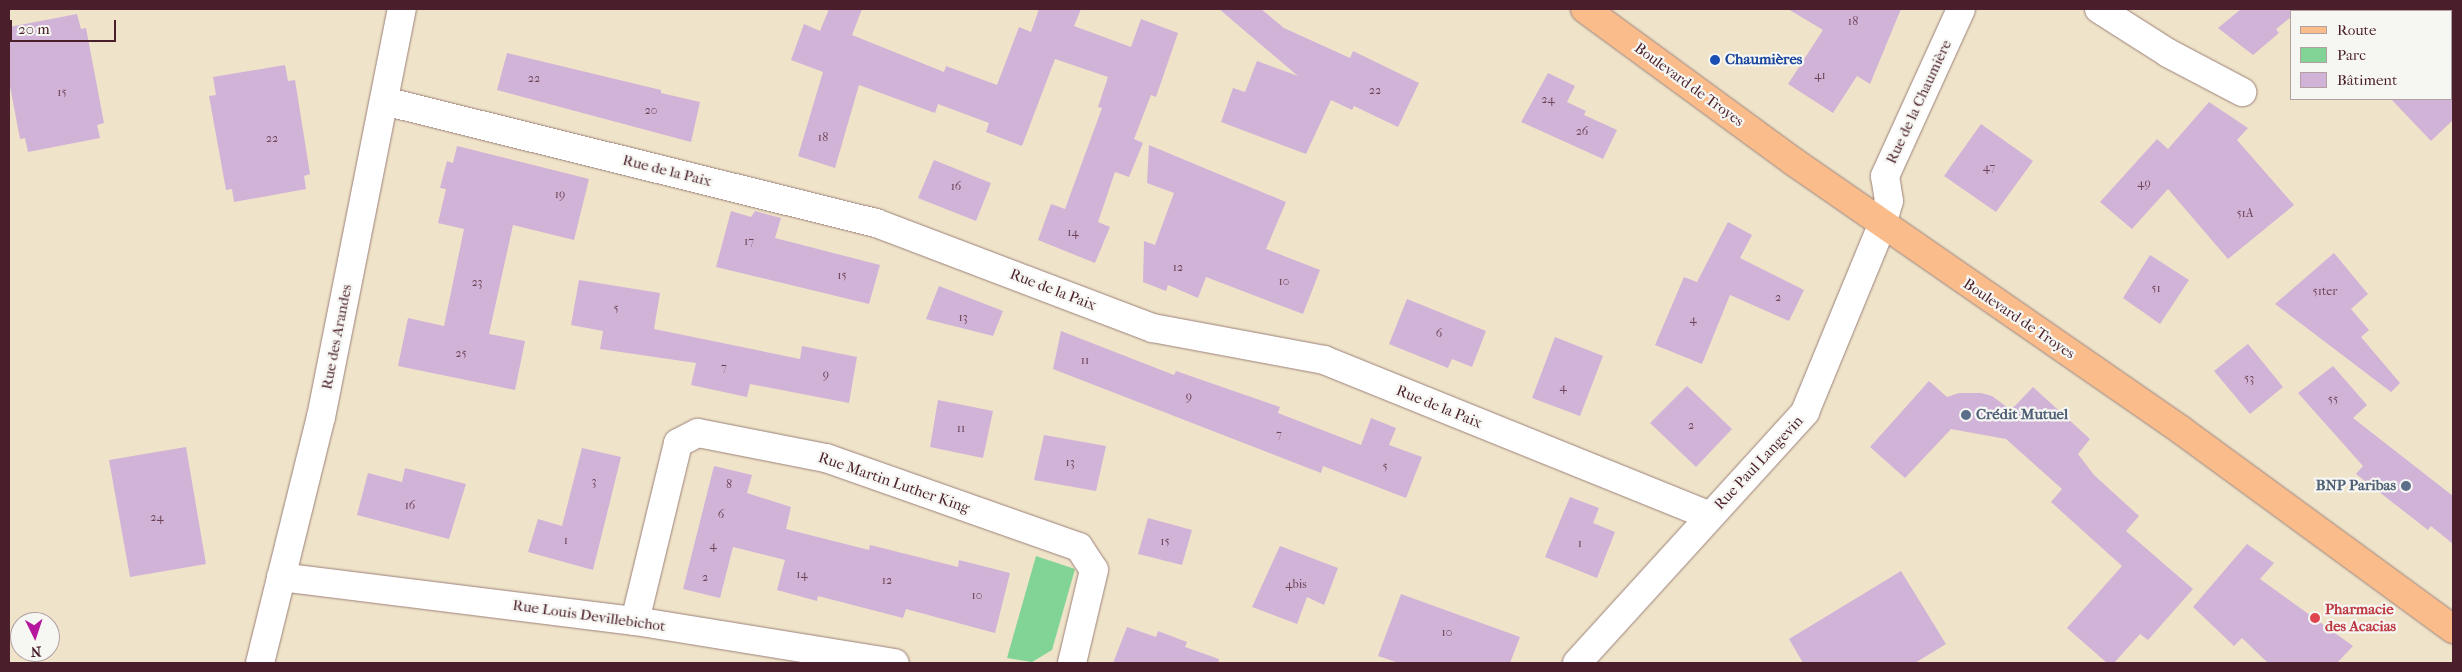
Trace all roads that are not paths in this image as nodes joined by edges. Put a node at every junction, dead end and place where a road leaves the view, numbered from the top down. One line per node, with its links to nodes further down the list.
1 (402, 9): 6 (street, Rue des Arandes)
2 (1585, 9): 7 (main road, Boulevard de Troyes)
3 (1961, 9): 7 (street, Rue de la Chaumière)
4 (2099, 9): 5 (street)
5 (2242, 92)
6 (384, 101): 8 (street, Rue de la Paix); 9 (street, Rue des Arandes)
7 (1882, 225): 8 (street, Rue Paul Langevin); 11 (main road, Boulevard de Troyes)
8 (1710, 516): 15 (street, Rue Paul Langevin)
9 (281, 577): 10 (street, Rue Louis Devillebichot); 12 (street, Rue des Arandes)
10 (635, 622): 13 (street, Rue Louis Devillebichot); 14 (street, Rue Martin Luther King)
11 (2453, 629)
12 (260, 663)
13 (896, 663)
14 (1072, 663)
15 (1577, 663)

